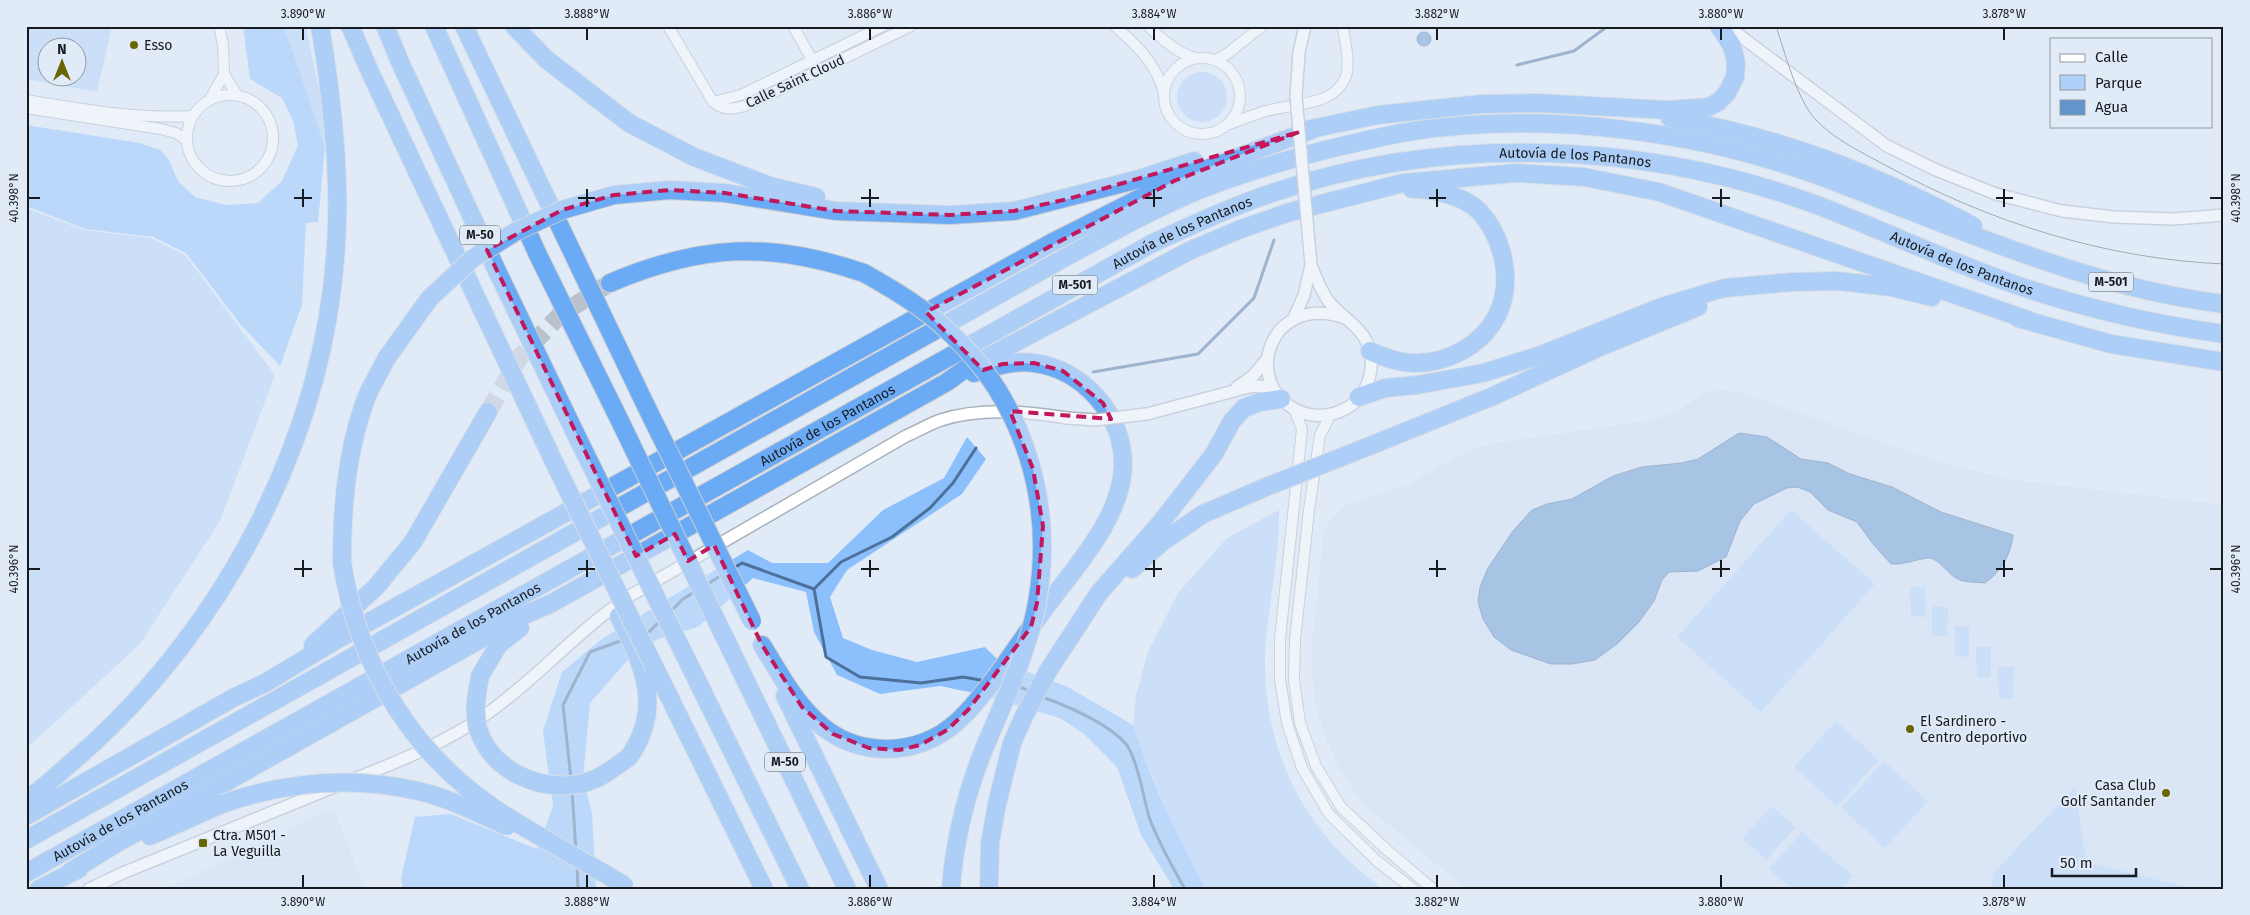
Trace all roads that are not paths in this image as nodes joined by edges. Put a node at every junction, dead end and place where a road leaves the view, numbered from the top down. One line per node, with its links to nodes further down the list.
1 (219, 26): 23 (street)
2 (320, 26): 61 (highway)
3 (350, 26): 56 (highway)
4 (385, 26): 70 (highway, M-50, bridge)
5 (434, 26): 71 (highway, M-50, bridge)
6 (464, 26): 59 (highway, M-50, bridge)
7 (514, 26): 36 (highway)
8 (668, 26): 28 (street)
9 (793, 26): 21 (street)
10 (883, 26): 21 (street, Calle Saint Cloud)
11 (911, 26): 22 (street, Calle Saint Cloud)
12 (1115, 26): 24 (street)
13 (1148, 26): 19 (street)
14 (1262, 26): 20 (street)
15 (1305, 26): 39 (street, bridge)
16 (1343, 26): 32 (street)
17 (1718, 26): 29 (highway)
18 (1727, 26): 37 (street)
19 (1194, 58): 20 (street); 24 (street)
20 (1216, 60): 32 (street)
21 (813, 61): 22 (street); 28 (street, Calle Saint Cloud)
22 (818, 71): 28 (street, Calle Saint Cloud)
23 (224, 74): 25 (street); 26 (street)
24 (1164, 91): 32 (street)
25 (237, 95): 26 (street); 34 (street)
26 (210, 99): 31 (street)
27 (26, 100): 31 (street)
28 (713, 102)
29 (1610, 107): 33 (highway); 38 (highway)
30 (26, 108): 34 (street)
31 (192, 116): 34 (street)
32 (1228, 125)
33 (1311, 130): 36 (highway); 60 (highway)
34 (186, 140)
35 (1376, 190): 45 (highway); 47 (highway); 50 (highway)
36 (894, 213): 66 (highway, bridge)
37 (2224, 215)
38 (2009, 250): 42 (highway, Autovía de los Pantanos / M-501); 63 (highway, Autovía de los Pantanos / M-501)
39 (1310, 265): 43 (street); 44 (street)
40 (1793, 282): 45 (highway); 52 (highway); 58 (highway, bridge)
41 (610, 284): 73 (highway, bridge)
42 (2224, 304)
43 (1294, 318): 44 (street); 48 (street)
44 (1344, 318): 47 (street)
45 (2028, 320): 49 (highway)
46 (2224, 334): 65 (highway, Autovía de los Pantanos / M-501)
47 (1370, 351): 52 (street)
48 (1267, 360): 51 (street); 53 (street)
49 (2224, 362)
50 (948, 382): 57 (highway); 59 (highway, bridge)
51 (1226, 392): 53 (street); 68 (street, bridge)
52 (1359, 397): 55 (street)
53 (1284, 400): 55 (street); 58 (highway); 75 (street)
54 (488, 412): 60 (highway)
55 (1331, 414): 76 (street)
56 (552, 460): 57 (highway, bridge); 69 (highway, bridge)
57 (552, 603): 64 (highway)
58 (1083, 620): 74 (highway)
59 (762, 645): 72 (highway, M-50)
60 (233, 698): 62 (highway)
61 (26, 800)
62 (26, 816)
63 (26, 840)
64 (70, 872): 66 (highway, bridge); 67 (highway)
65 (26, 873)
66 (628, 887)
67 (39, 889)
68 (89, 889)
69 (764, 889)
70 (800, 889)
71 (847, 889)
72 (879, 889)
73 (951, 889)
74 (989, 889)
75 (1413, 889)
76 (1433, 889)

